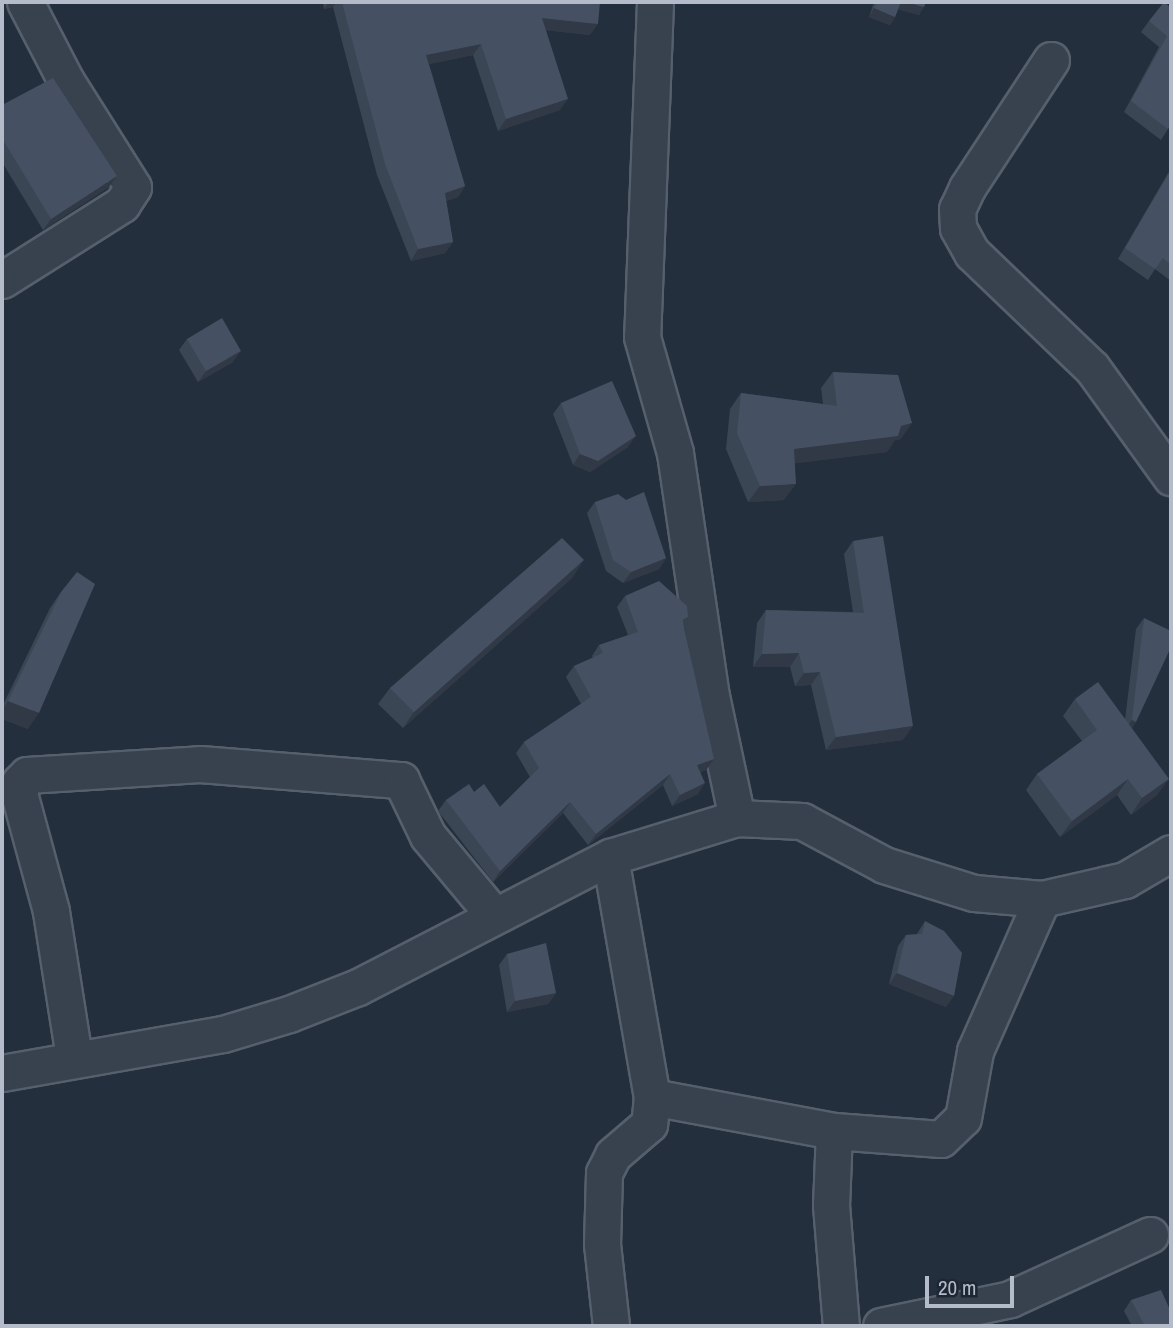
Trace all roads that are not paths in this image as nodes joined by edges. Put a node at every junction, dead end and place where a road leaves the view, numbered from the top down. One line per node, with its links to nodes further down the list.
1 (25, 2): 4 (street)
2 (655, 2): 6 (street)
3 (1051, 60): 5 (street)
4 (2, 280)
5 (1171, 477)
6 (737, 818): 8 (street); 9 (street)
7 (1171, 853): 9 (street)
8 (610, 857): 10 (street); 13 (street)
9 (1042, 899): 14 (street)
10 (493, 914): 11 (street); 11 (street)
11 (74, 1057): 12 (street)
12 (2, 1073)
13 (652, 1097): 14 (street); 16 (street)
14 (834, 1131): 17 (street)
15 (1150, 1235): 18 (street)
16 (611, 1326)
17 (841, 1326)
18 (881, 1326)

